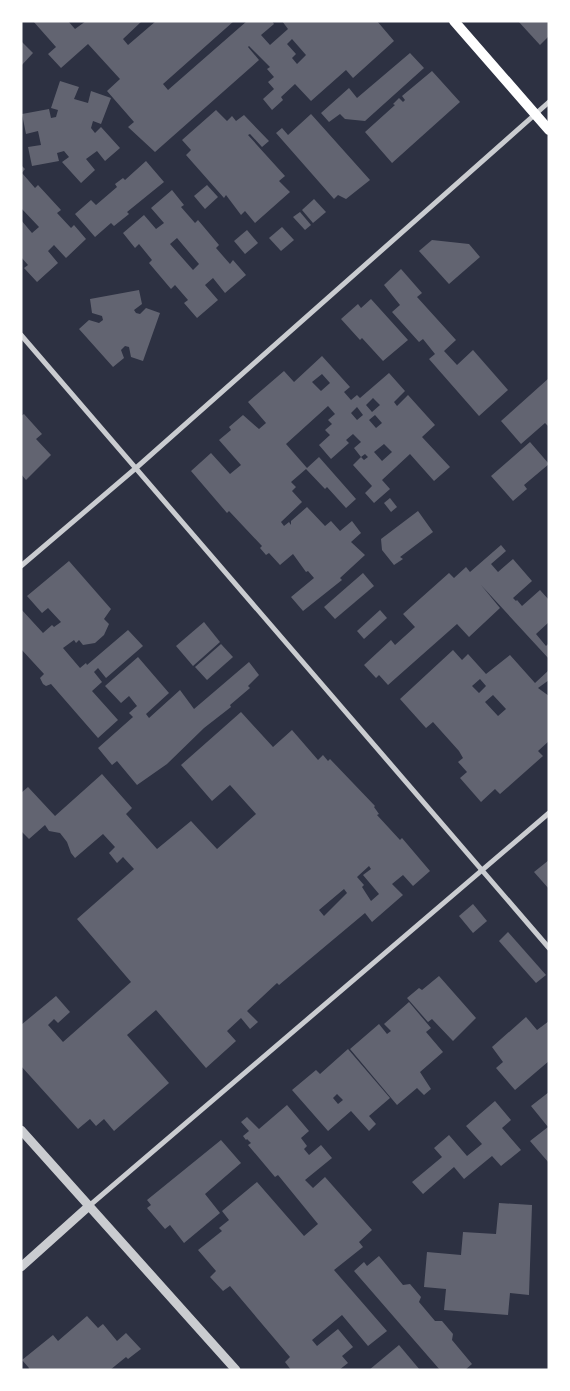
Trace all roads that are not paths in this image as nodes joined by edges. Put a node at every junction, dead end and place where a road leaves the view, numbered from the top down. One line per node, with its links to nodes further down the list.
1 (454, 21): 3 (main road)
2 (549, 102): 3 (street)
3 (535, 114): 4 (main road); 6 (street)
4 (549, 130)
5 (21, 335): 6 (street)
6 (136, 468): 7 (street); 9 (street)
7 (21, 566)
8 (549, 813): 9 (street)
9 (482, 870): 10 (street); 12 (street)
10 (549, 948)
11 (21, 1130): 12 (street)
12 (89, 1206): 13 (street); 14 (street)
13 (21, 1267)
14 (236, 1370)

